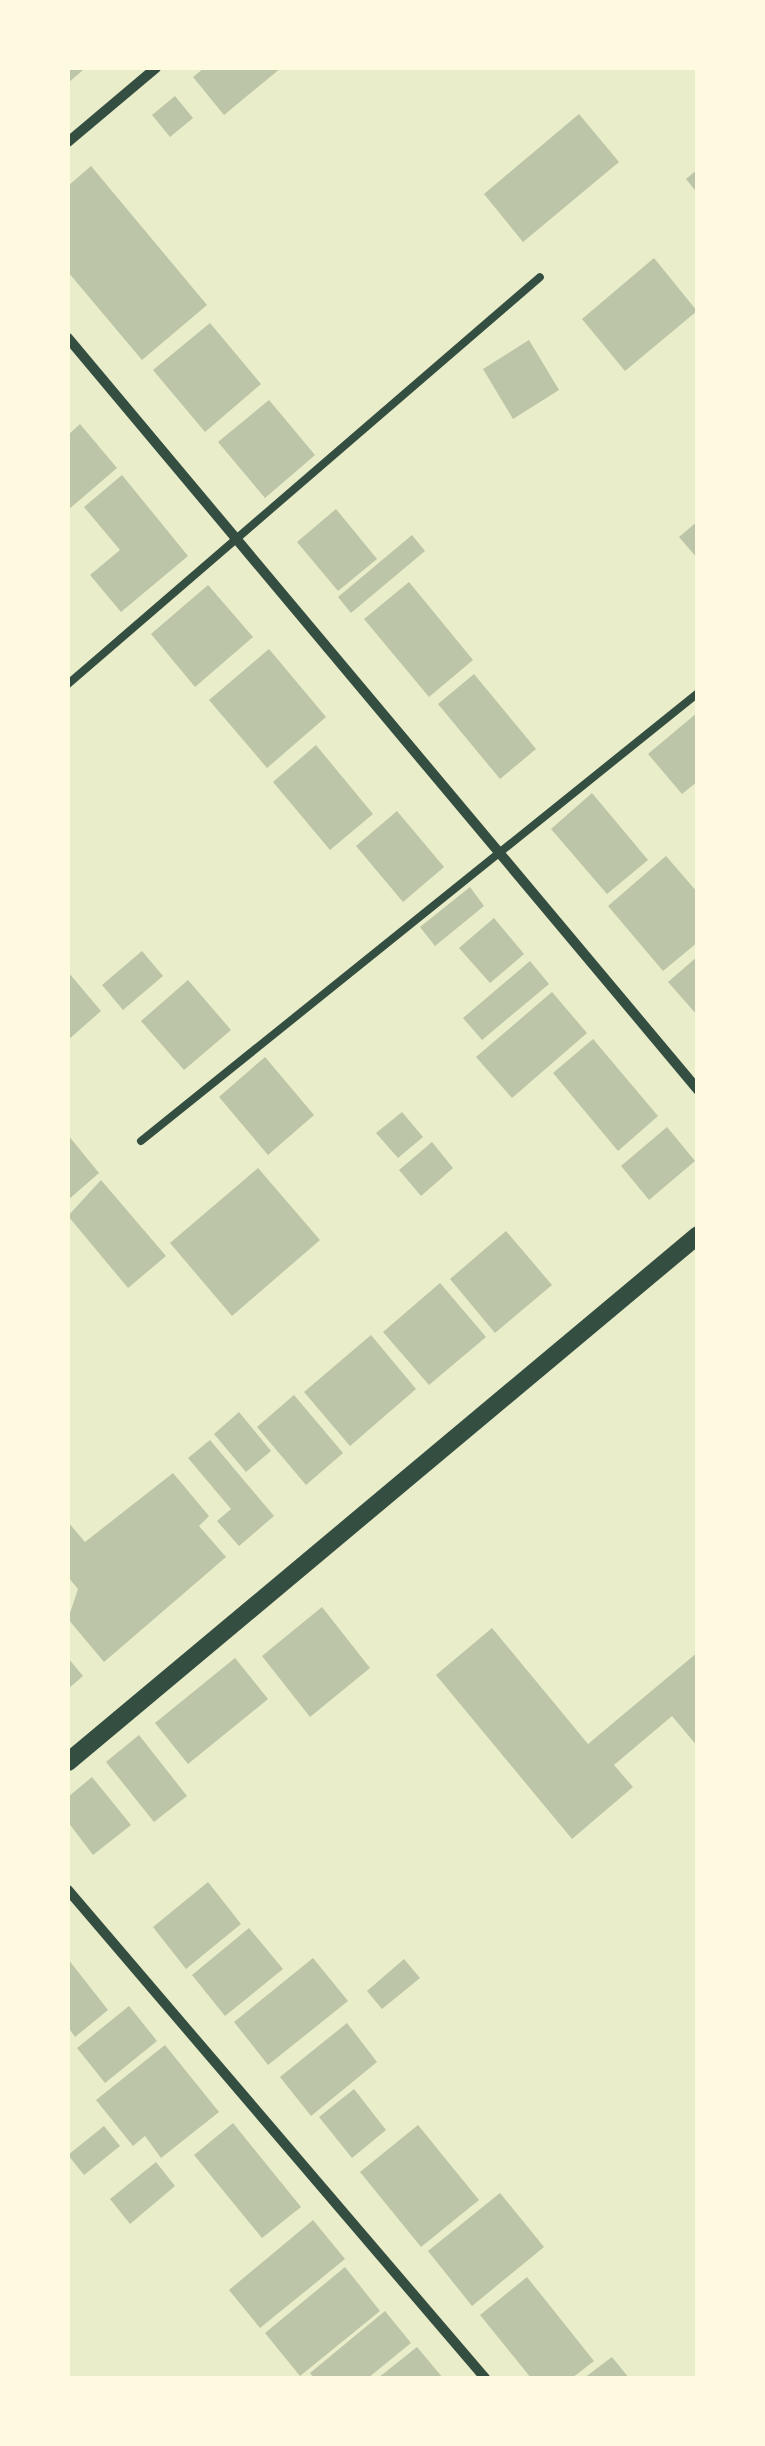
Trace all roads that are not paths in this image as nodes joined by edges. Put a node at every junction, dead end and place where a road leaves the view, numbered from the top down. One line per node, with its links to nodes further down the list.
1 (156, 68): 2 (street)
2 (68, 142)
3 (540, 277): 5 (lane)
4 (68, 338): 5 (street)
5 (239, 542): 6 (lane); 8 (street)
6 (68, 684)
7 (698, 693): 8 (lane)
8 (500, 853): 9 (street); 10 (lane)
9 (698, 1090)
10 (141, 1140)
11 (698, 1235): 12 (street)
12 (68, 1762)
13 (68, 1890): 14 (street)
14 (485, 2378)

